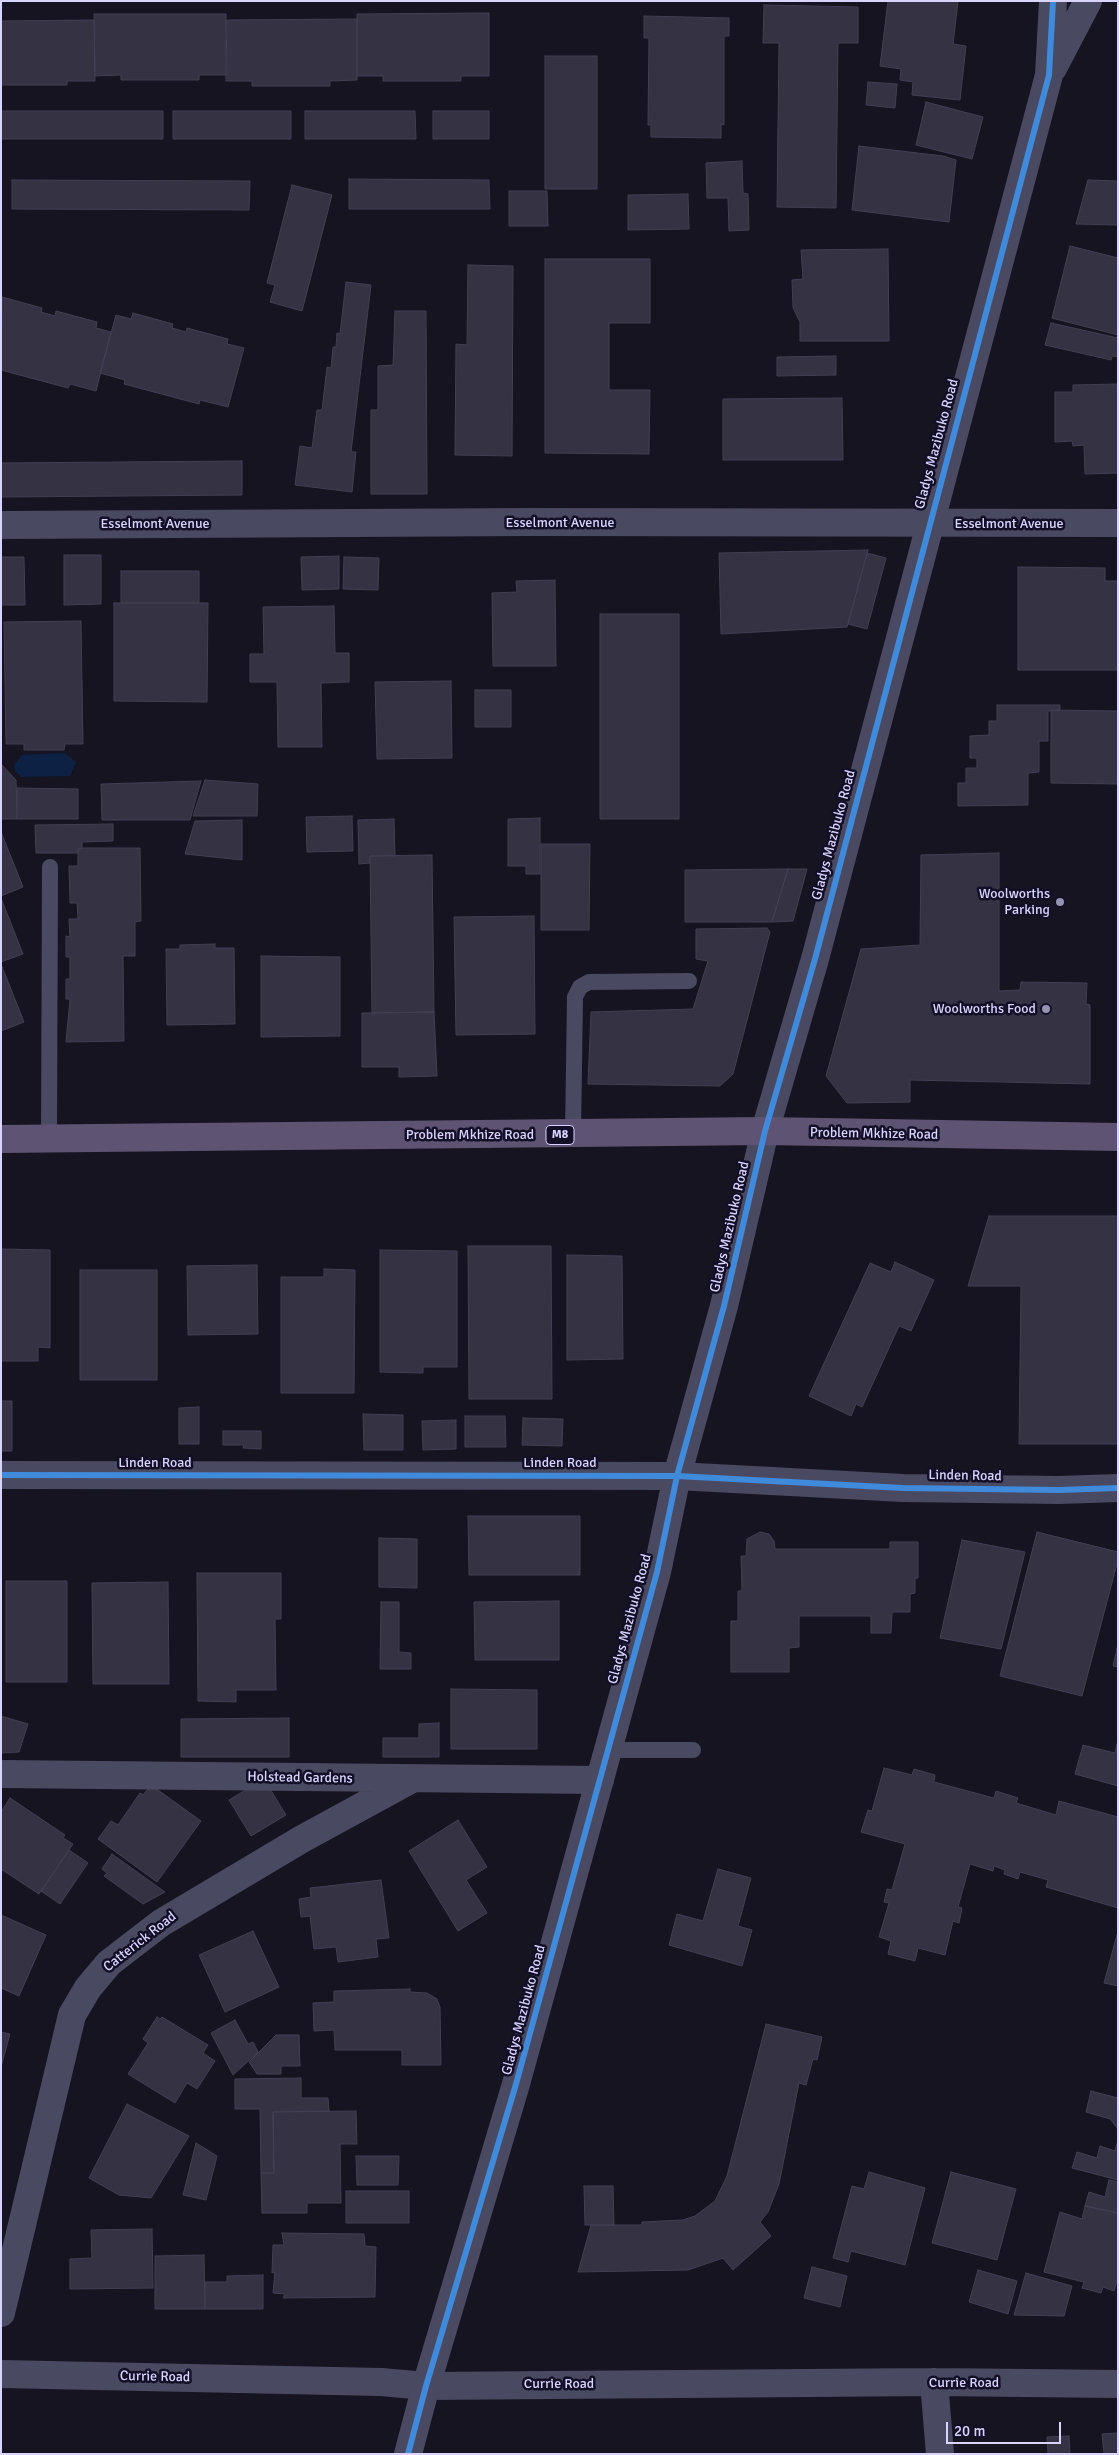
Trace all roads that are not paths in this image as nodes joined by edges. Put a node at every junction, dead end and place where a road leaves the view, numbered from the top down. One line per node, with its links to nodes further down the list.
1 (1053, 1): 3 (street, Gladys Mazibuko Road)
2 (1088, 1): 3 (street, Gladys Mazibuko Road)
3 (1049, 75): 5 (street, Gladys Mazibuko Road)
4 (1118, 523): 5 (street, Esselmont Avenue)
5 (928, 524): 6 (street, Esselmont Avenue); 9 (street, Gladys Mazibuko Road)
6 (1, 525)
7 (50, 867): 12 (lane)
8 (689, 982): 10 (lane)
9 (765, 1131): 10 (main road, Problem Mkhize Road / M8); 11 (main road, Problem Mkhize Road / M8); 15 (street, Gladys Mazibuko Road)
10 (573, 1134): 12 (main road, Problem Mkhize Road / M8)
11 (1118, 1137)
12 (49, 1138): 13 (main road, Problem Mkhize Road / M8)
13 (1, 1139)
14 (1, 1475): 15 (street, Linden Road)
15 (677, 1476): 16 (street, Linden Road); 17 (street, Gladys Mazibuko Road)
16 (1118, 1488)
17 (607, 1750): 18 (lane); 21 (street, Gladys Mazibuko Road)
18 (693, 1750)
19 (1, 1774): 20 (street, Holstead Gardens)
20 (412, 1779): 21 (street, Holstead Gardens); 22 (street, Catterick Road)
21 (600, 1780): 26 (street, Gladys Mazibuko Road)
22 (1, 2313)
23 (1, 2374): 26 (street, Currie Road)
24 (934, 2382): 25 (street, Currie Road); 26 (street, Currie Road); 28 (street)
25 (1118, 2384)
26 (426, 2386): 27 (street, Gladys Mazibuko Road)
27 (408, 2454)
28 (940, 2454)

